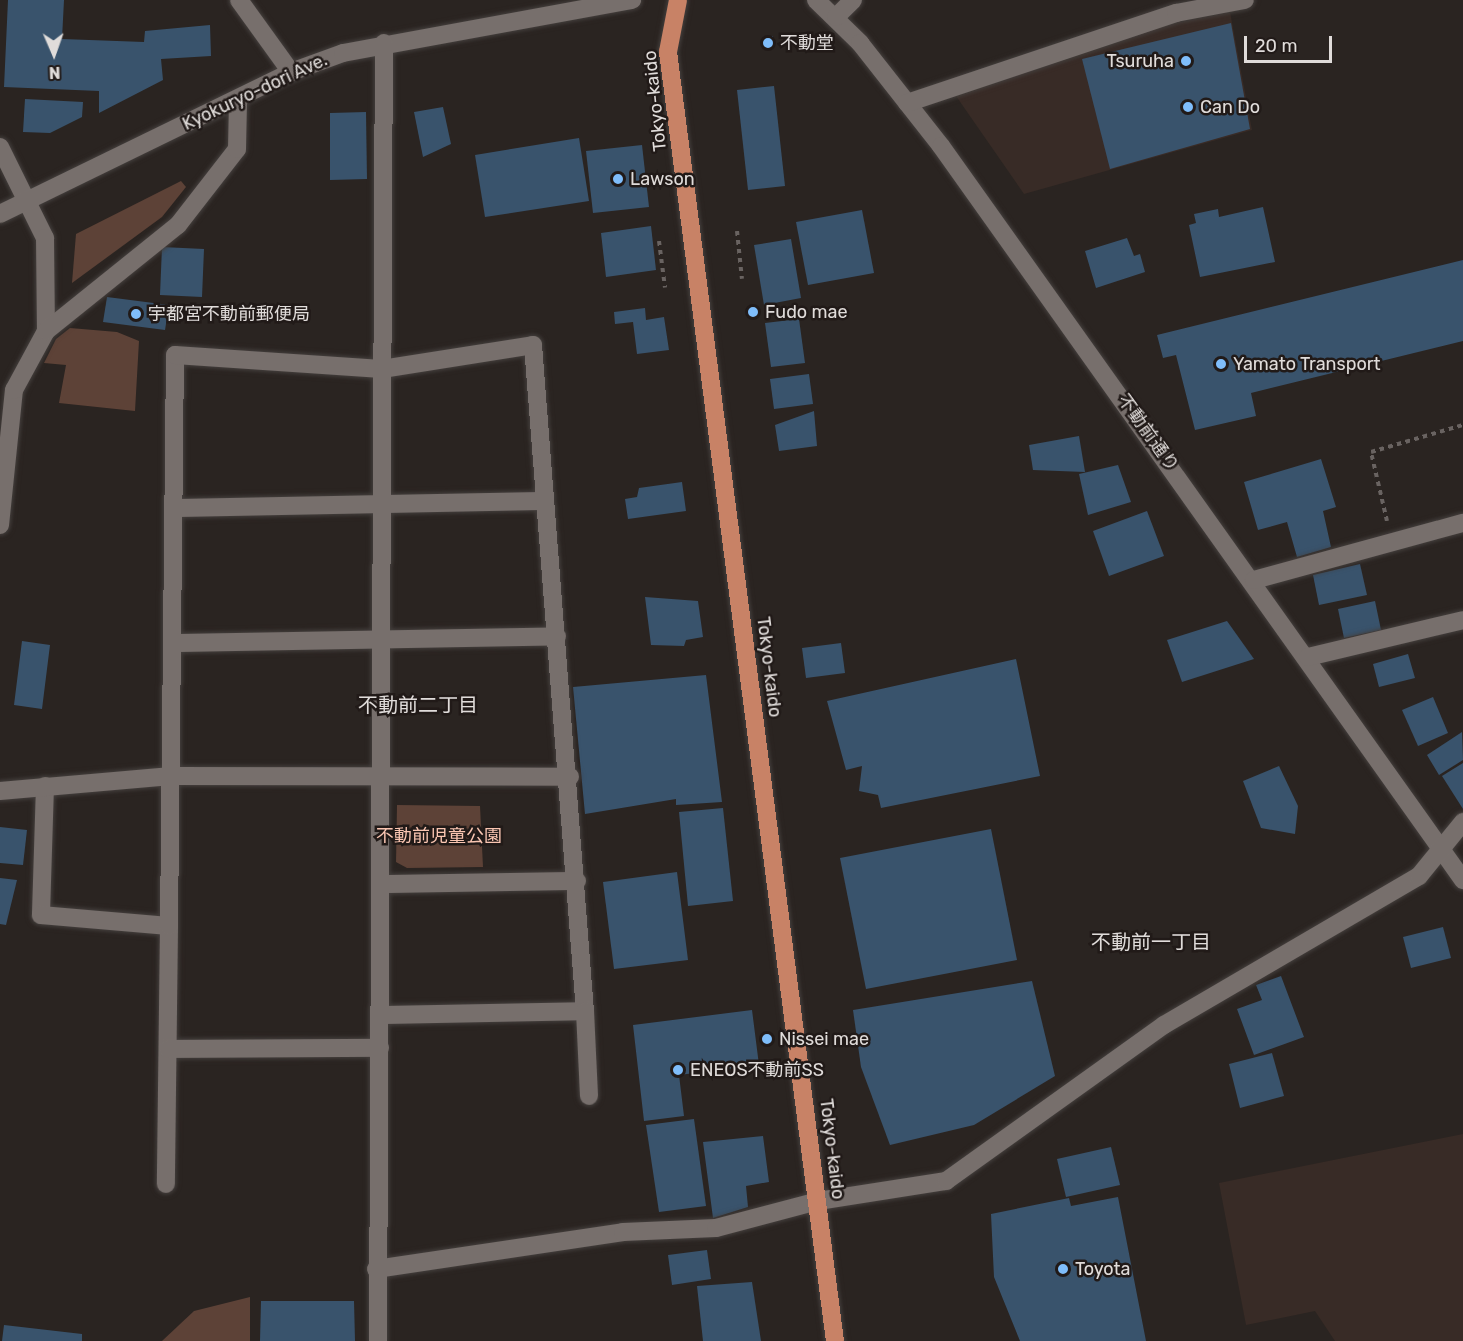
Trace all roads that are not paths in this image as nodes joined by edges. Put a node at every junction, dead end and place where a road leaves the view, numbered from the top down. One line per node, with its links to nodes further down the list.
1 (239, 0): 9 (street)
2 (632, 0): 8 (street, Kyokuryo-dori Ave.)
3 (678, 0): 46 (highway, Tokyo-kaido)
4 (816, 0): 7 (street, 不動前通り)
5 (853, 0): 7 (street)
6 (1245, 0): 11 (street)
7 (836, 17): 11 (street, 不動前通り)
8 (384, 43): 9 (street, Kyokuryo-dori Ave.); 16 (street)
9 (291, 72): 10 (street, Kyokuryo-dori Ave.)
10 (238, 100): 13 (street, Kyokuryo-dori Ave.); 15 (street)
11 (907, 103): 23 (street, 不動前通り)
12 (0, 147): 13 (street)
13 (24, 202): 14 (street, Kyokuryo-dori Ave.); 15 (street)
14 (0, 214)
15 (46, 331): 17 (street)
16 (381, 369): 18 (street); 19 (street); 20 (street)
17 (2, 493): 22 (street)
18 (545, 501): 19 (street); 25 (street)
19 (384, 505): 20 (street); 26 (street)
20 (174, 508): 27 (street)
21 (1463, 522): 23 (street)
22 (0, 525)
23 (1254, 580): 28 (street, 不動前通り)
24 (1463, 620): 28 (street)
25 (557, 636): 26 (street); 30 (street)
26 (384, 642): 27 (street); 31 (street)
27 (173, 643): 29 (street)
28 (1308, 657): 35 (street, 不動前通り)
29 (171, 776): 31 (street); 32 (street); 39 (street)
30 (570, 777): 31 (street); 37 (street)
31 (384, 780): 38 (street)
32 (45, 786): 33 (street); 39 (street)
33 (0, 791)
34 (1463, 822): 35 (street)
35 (1441, 850): 36 (street, 不動前通り); 46 (street)
36 (1463, 880)
37 (577, 881): 38 (street); 40 (street)
38 (382, 884): 41 (street)
39 (169, 926): 43 (street)
40 (585, 1011): 41 (street); 44 (street)
41 (380, 1015): 42 (street)
42 (380, 1048): 43 (street); 47 (street)
43 (168, 1049): 45 (street)
44 (588, 1096)
45 (166, 1184)
46 (818, 1201): 47 (street); 49 (highway, Tokyo-kaido)
47 (376, 1269): 48 (street)
48 (378, 1341)
49 (835, 1341)

